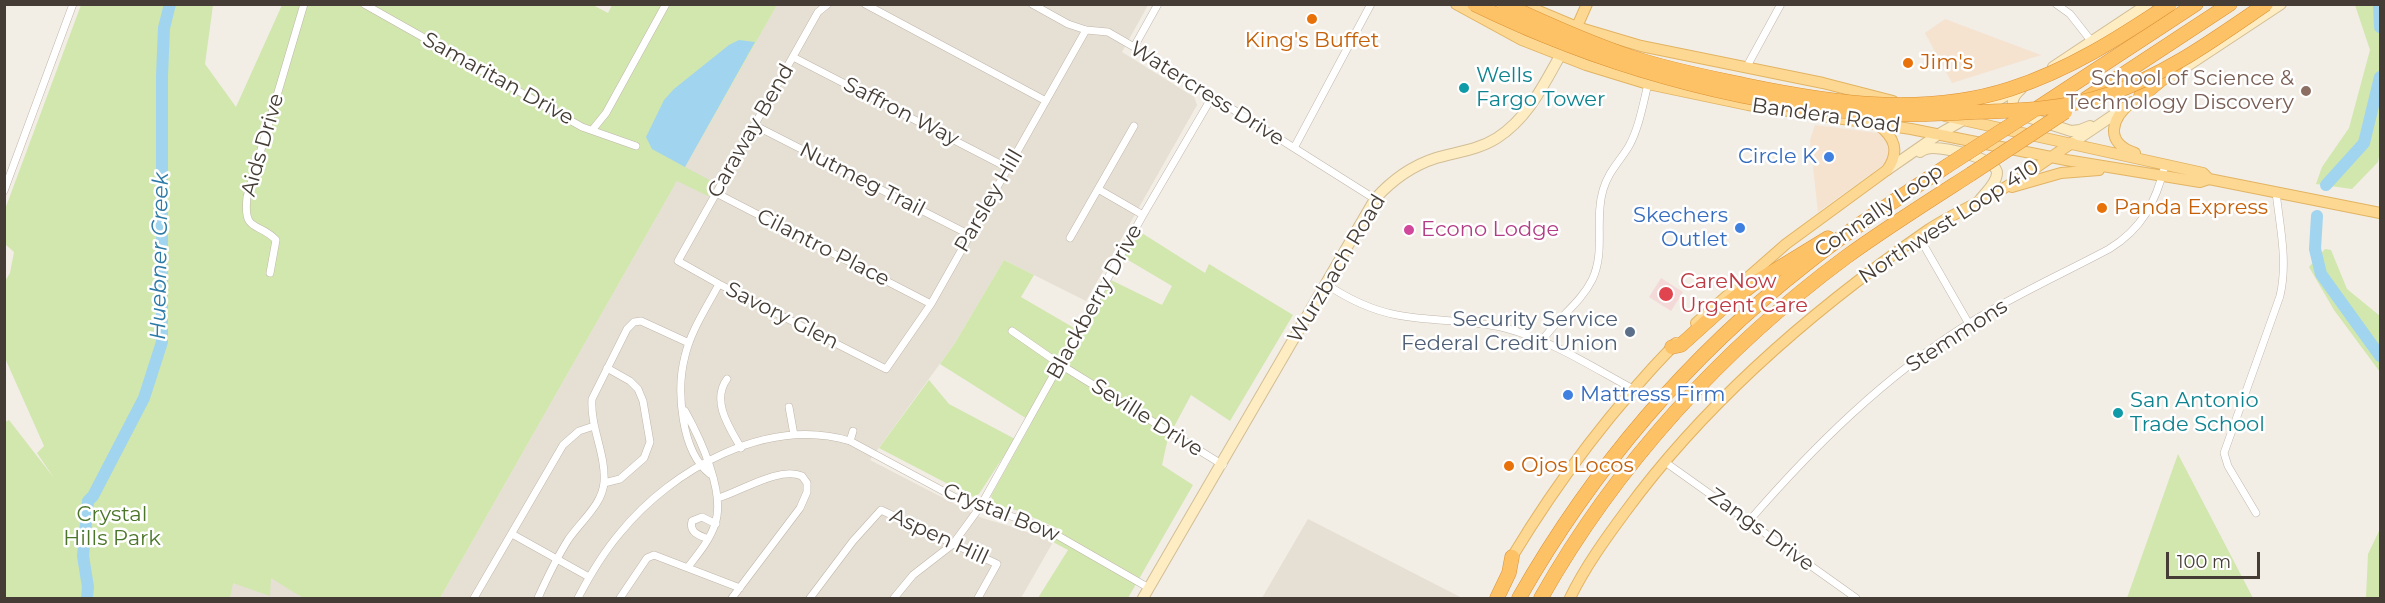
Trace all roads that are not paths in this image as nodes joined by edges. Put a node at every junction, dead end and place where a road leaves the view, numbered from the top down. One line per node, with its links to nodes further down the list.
1 (73, 4): 57 (street)
2 (304, 4): 69 (street, Aids Drive)
3 (364, 4): 43 (street, Samaritan Drive)
4 (666, 4): 43 (street)
5 (828, 4): 29 (street, Caraway Bend)
6 (865, 4): 36 (street)
7 (1032, 4): 25 (street, Watercress Drive)
8 (1158, 4): 27 (street)
9 (1371, 4): 47 (street)
10 (1456, 4): 28 (main road, Bandera Road)
11 (1474, 4): 22 (highway, bridge)
12 (1504, 4): 18 (highway, bridge)
13 (1522, 4): 24 (main road, Bandera Road)
14 (1587, 4): 24 (main road, Wurzbach Road)
15 (1781, 4): 30 (street)
16 (2056, 4): 26 (street)
17 (2148, 4): 26 (main road)
18 (2170, 4)
19 (2196, 4): 64 (highway, Connally Loop, bridge)
20 (2230, 4): 124 (highway, Connally Loop, bridge)
21 (2260, 4): 35 (highway)
22 (2266, 4)
23 (2281, 4): 35 (main road, Northwest Loop 410)
24 (1577, 27): 28 (main road, Wurzbach Road); 30 (main road, Bandera Road)
25 (1086, 30): 27 (street, Watercress Drive); 36 (street, Parsley Hill)
26 (2092, 42): 31 (main road)
27 (1134, 47): 34 (street, Watercress Drive)
28 (1560, 54): 32 (main road, Bandera Road); 60 (main road, Wurzbach Road)
29 (794, 57): 41 (street, Caraway Bend); 51 (street, Saffron Way)
30 (1746, 68): 37 (main road, Bandera Road)
31 (2028, 82): 33 (main road); 38 (main road)
32 (1648, 84): 40 (main road, Bandera Road); 75 (street)
33 (2011, 92): 37 (main road); 39 (main road)
34 (1212, 97): 47 (street, Watercress Drive); 63 (street, Blackberry Drive)
35 (2136, 99): 38 (main road, Northwest Loop 410); 50 (main road)
36 (1046, 101): 51 (street, Parsley Hill)
37 (1917, 107): 39 (main road, Bandera Road)
38 (2112, 116): 45 (main road, Northwest Loop 410)
39 (1961, 120): 44 (main road); 45 (main road, Bandera Road)
40 (1875, 123): 44 (main road, Bandera Road); 52 (main road)
41 (754, 125): 59 (street, Caraway Bend); 65 (street, Nutmeg Trail)
42 (1134, 126): 56 (street)
43 (593, 129): 46 (street, Samaritan Drive)
44 (1939, 134): 48 (main road); 49 (main road, Bandera Road)
45 (2072, 143): 49 (main road, Northwest Loop 410); 50 (main road, Bandera Road)
46 (636, 146)
47 (1294, 148): 60 (street, Watercress Drive)
48 (1908, 155): 52 (main road); 61 (main road)
49 (2051, 157): 53 (main road, Bandera Road); 55 (main road, Northwest Loop 410)
50 (2143, 160): 54 (main road, Bandera Road)
51 (1008, 168): 65 (street, Parsley Hill)
52 (1887, 170): 77 (main road)
53 (2135, 170): 54 (main road, Bandera Road); 55 (main road)
54 (2164, 170): 58 (main road, Bandera Road); 73 (street, Stemmons)
55 (2004, 188): 61 (main road, Northwest Loop 410)
56 (1098, 189): 63 (street); 67 (street)
57 (4, 191)
58 (2276, 192): 62 (main road, Bandera Road); 100 (street)
59 (716, 193): 68 (street, Caraway Bend); 72 (street, Cilantro Place)
60 (1375, 199): 71 (main road, Wurzbach Road)
61 (1979, 201): 66 (main road, Northwest Loop 410)
62 (2380, 213)
63 (1143, 215): 78 (street, Blackberry Drive)
64 (1861, 224): 77 (highway); 123 (highway, Connally Loop)
65 (970, 235): 72 (street, Parsley Hill)
66 (1918, 237): 73 (street); 91 (main road, Northwest Loop 410)
67 (1070, 238)
68 (678, 261): 70 (street, Savory Glen)
69 (270, 273)
70 (719, 284): 76 (street); 80 (street, Savory Glen)
71 (1326, 284): 75 (street); 92 (main road, Wurzbach Road)
72 (930, 304): 80 (street, Parsley Hill)
73 (1969, 324): 101 (street, Stemmons)
74 (1012, 331): 78 (street, Seville Drive)
75 (1542, 341): 82 (street)
76 (689, 343): 79 (street); 84 (street)
77 (1672, 347): 82 (main road)
78 (1061, 365): 92 (street, Seville Drive); 99 (street, Blackberry Drive)
79 (607, 368): 85 (street); 96 (street)
80 (886, 369)
81 (728, 379): 89 (street)
82 (1633, 389): 106 (main road)
83 (789, 407): 87 (street)
84 (684, 410): 90 (street); 93 (street)
85 (594, 426): 96 (street); 103 (street)
86 (853, 431): 88 (street)
87 (794, 435): 88 (street, Crystal Bow); 89 (street, Crystal Bow)
88 (850, 441): 99 (street, Crystal Bow)
89 (741, 448): 90 (street, Crystal Bow)
90 (710, 462): 93 (street, Crystal Bow); 94 (street)
91 (1665, 462): 101 (street, Zangs Drive); 125 (main road, Northwest Loop 410)
92 (1223, 465): 111 (main road, Wurzbach Road)
93 (701, 467): 94 (street); 109 (street, Crystal Bow)
94 (711, 474): 98 (street)
95 (815, 482): 97 (street)
96 (604, 483): 107 (street)
97 (807, 483): 98 (street); 110 (street)
98 (718, 498): 102 (street)
99 (980, 507): 105 (street, Blackberry Drive); 111 (street, Crystal Bow)
100 (2256, 513)
101 (1749, 521): 126 (street, Zangs Drive)
102 (716, 524): 104 (street); 104 (street)
103 (512, 534): 107 (street); 112 (street)
104 (708, 539): 108 (street)
105 (954, 544): 117 (street, Aspen Hill); 118 (street, Blackberry Drive); 119 (street, Aspen Hill)
106 (1512, 557): 121 (main road); 122 (highway)
107 (557, 560): 109 (street); 113 (street)
108 (688, 567): 110 (street); 115 (street)
109 (589, 577): 114 (street, Crystal Bow)
110 (740, 588): 116 (street)
111 (1149, 588): 120 (main road, Wurzbach Road)
112 (474, 598)
113 (538, 598)
114 (578, 598)
115 (622, 598)
116 (732, 598)
117 (810, 598)
118 (894, 598)
119 (978, 598)
120 (1143, 598)
121 (1489, 598)
122 (1497, 598)
123 (1519, 598)
124 (1541, 598)
125 (1570, 598)
126 (1856, 598)

